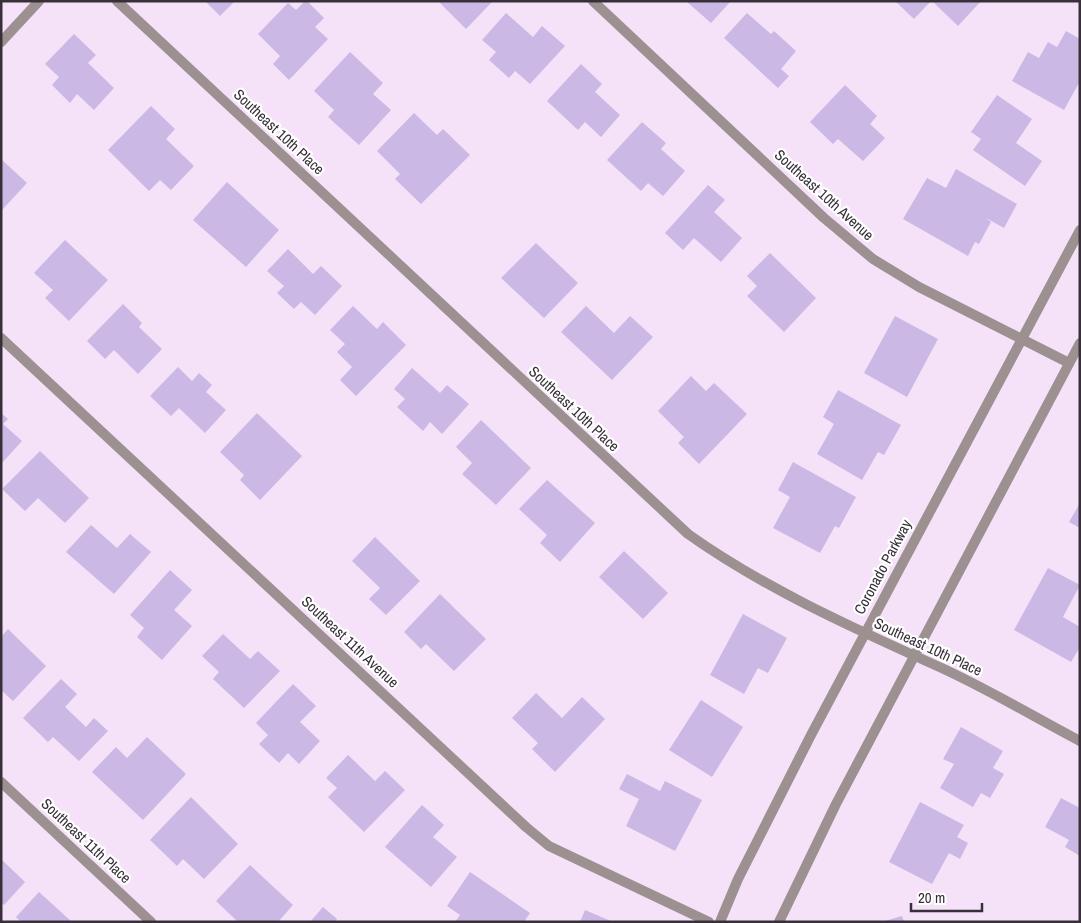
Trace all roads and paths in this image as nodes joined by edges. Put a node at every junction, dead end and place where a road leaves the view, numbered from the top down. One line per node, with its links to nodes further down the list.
1 (39, 1): 4 (street)
2 (116, 1): 11 (street, Southeast 10th Place)
3 (593, 1): 8 (street, Southeast 10th Avenue)
4 (1, 42)
5 (1080, 230): 6 (street, Coronado Parkway)
6 (1076, 248): 8 (street, Coronado Parkway)
7 (1, 338): 16 (street, Southeast 11th Avenue)
8 (1022, 338): 10 (street, Southeast 10th Avenue); 11 (street, Coronado Parkway)
9 (1080, 344): 10 (street)
10 (1070, 363): 12 (street)
11 (864, 634): 12 (street, Southeast 10th Place); 17 (street, Coronado Parkway)
12 (913, 656): 13 (street, Southeast 10th Place); 18 (street)
13 (1080, 741)
14 (1, 782): 15 (street, Southeast 11th Place)
15 (151, 922)
16 (709, 922)
17 (720, 922)
18 (779, 922)

